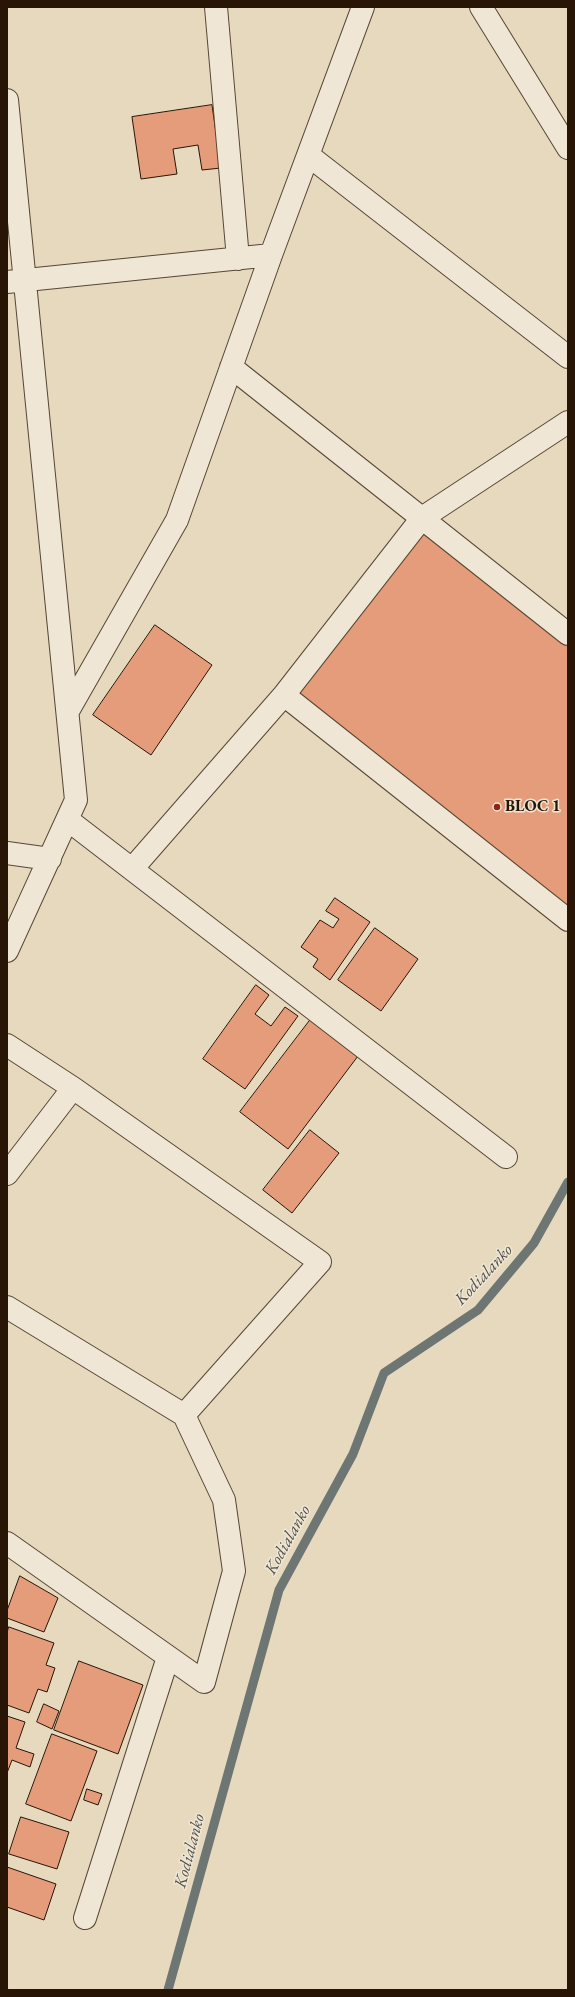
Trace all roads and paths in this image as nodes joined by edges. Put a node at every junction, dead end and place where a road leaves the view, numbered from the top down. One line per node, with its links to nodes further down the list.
1 (216, 7): 8 (street)
2 (363, 7): 6 (street)
3 (481, 7): 5 (street)
4 (7, 101): 9 (street)
5 (568, 148)
6 (308, 155): 7 (street); 10 (street)
7 (271, 255): 8 (street); 11 (street)
8 (238, 258): 9 (street)
9 (16, 281): 16 (street)
10 (568, 357)
11 (231, 367): 13 (street); 16 (street)
12 (568, 422): 13 (street)
13 (422, 518): 14 (street); 15 (street)
14 (568, 634)
15 (284, 695): 20 (street); 21 (street)
16 (68, 711): 17 (street)
17 (68, 820): 19 (street); 20 (street)
18 (7, 853): 19 (street)
19 (50, 859): 22 (street)
20 (132, 869): 25 (street)
21 (568, 920)
22 (7, 951)
23 (7, 1045): 24 (street)
24 (73, 1088): 26 (street); 28 (street)
25 (506, 1157)
26 (7, 1174)
27 (7, 1307): 28 (street)
28 (184, 1415): 30 (street)
29 (7, 1543): 30 (street)
30 (168, 1657): 31 (street)
31 (85, 1918)

